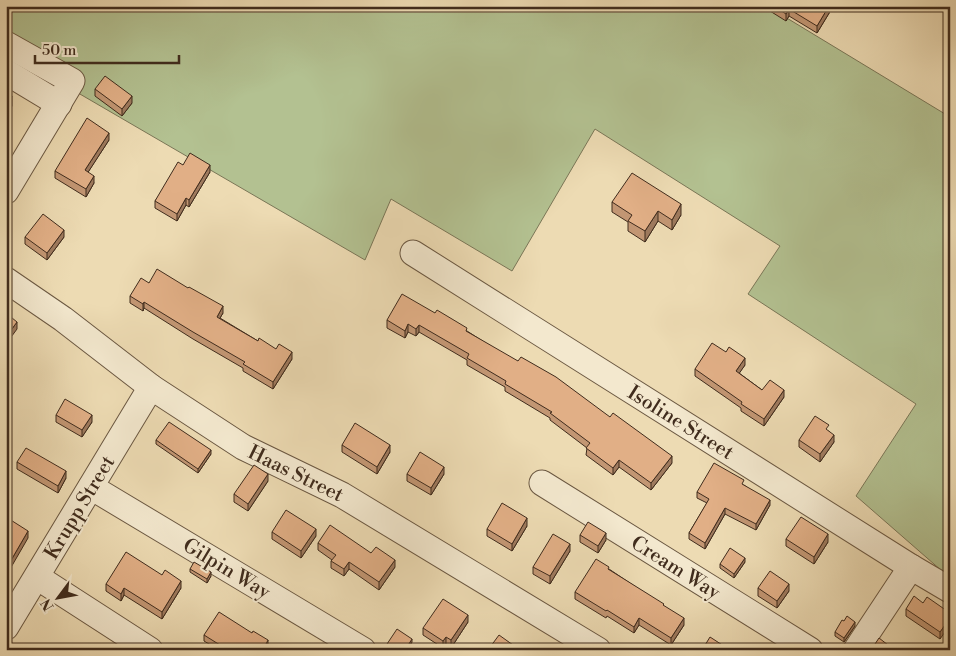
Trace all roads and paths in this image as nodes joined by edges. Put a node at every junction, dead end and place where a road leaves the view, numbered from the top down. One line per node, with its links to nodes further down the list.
1 (6, 44): 3 (street)
2 (6, 72): 3 (street)
3 (59, 104): 4 (street)
4 (6, 191)
5 (412, 253): 10 (street, Isoline Street)
6 (6, 280): 7 (street, Haas Street)
7 (151, 387): 9 (street, Krupp Street); 16 (street, Haas Street)
8 (542, 483): 17 (street, Cream Way)
9 (91, 487): 11 (street, Krupp Street); 15 (street, Gilpin Way)
10 (911, 567): 12 (street, Isoline Street); 18 (street)
11 (37, 577): 13 (street, Krupp Street); 14 (street)
12 (950, 590)
13 (6, 627)
14 (150, 650)
15 (362, 650)
16 (598, 650)
17 (810, 650)
18 (856, 650)

